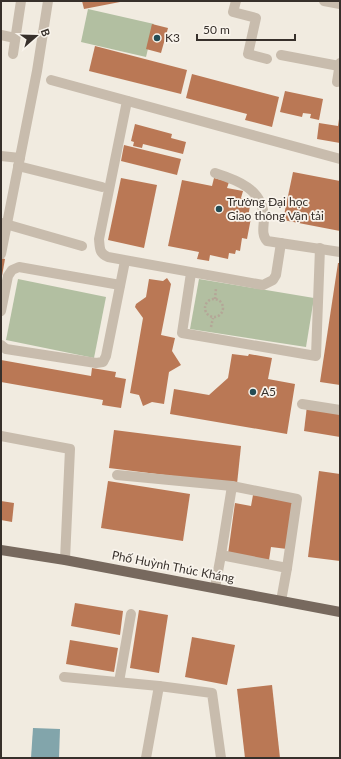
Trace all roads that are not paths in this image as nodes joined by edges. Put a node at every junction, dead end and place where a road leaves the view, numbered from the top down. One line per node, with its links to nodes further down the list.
1 (21, 1): 7 (lane)
2 (48, 1): 18 (lane)
3 (236, 1): 10 (lane)
4 (324, 1): 5 (lane)
5 (340, 4)
6 (1, 35): 7 (lane)
7 (15, 38): 8 (lane)
8 (13, 54)
9 (281, 55): 12 (lane)
10 (267, 59)
11 (340, 63): 12 (lane)
12 (340, 66): 14 (lane)
13 (51, 80): 15 (lane)
14 (337, 82)
15 (127, 101): 17 (lane); 27 (lane)
16 (1, 156): 18 (lane)
17 (340, 159)
18 (19, 162): 20 (lane); 21 (lane)
19 (215, 173): 22 (lane)
20 (102, 187)
21 (4, 224): 23 (lane); 26 (lane)
22 (281, 243): 24 (lane); 28 (lane)
23 (82, 246)
24 (320, 248): 25 (lane); 28 (lane)
25 (340, 252)
26 (1, 254)
27 (125, 261): 28 (lane); 29 (lane)
28 (191, 273)
29 (120, 285): 30 (lane); 31 (lane)
30 (1, 311)
31 (1, 345)
32 (302, 404): 33 (lane)
33 (340, 410)
34 (1, 436): 39 (lane)
35 (117, 475): 36 (lane)
36 (232, 486): 38 (lane); 40 (lane)
37 (1, 550): 39 (main road, Phố Huỳnh Thúc Kháng)
38 (221, 555): 40 (lane); 41 (lane)
39 (65, 560): 41 (main road, Phố Huỳnh Thúc Kháng)
40 (287, 568): 42 (lane)
41 (215, 588): 42 (main road, Phố Huỳnh Thúc Kháng)
42 (281, 601): 43 (main road, Phố Huỳnh Thúc Kháng)
43 (340, 612)
44 (131, 614): 46 (lane)
45 (64, 677): 46 (lane)
46 (119, 682): 47 (lane)
47 (159, 686): 48 (lane); 49 (lane)
48 (146, 758)
49 (221, 758)

